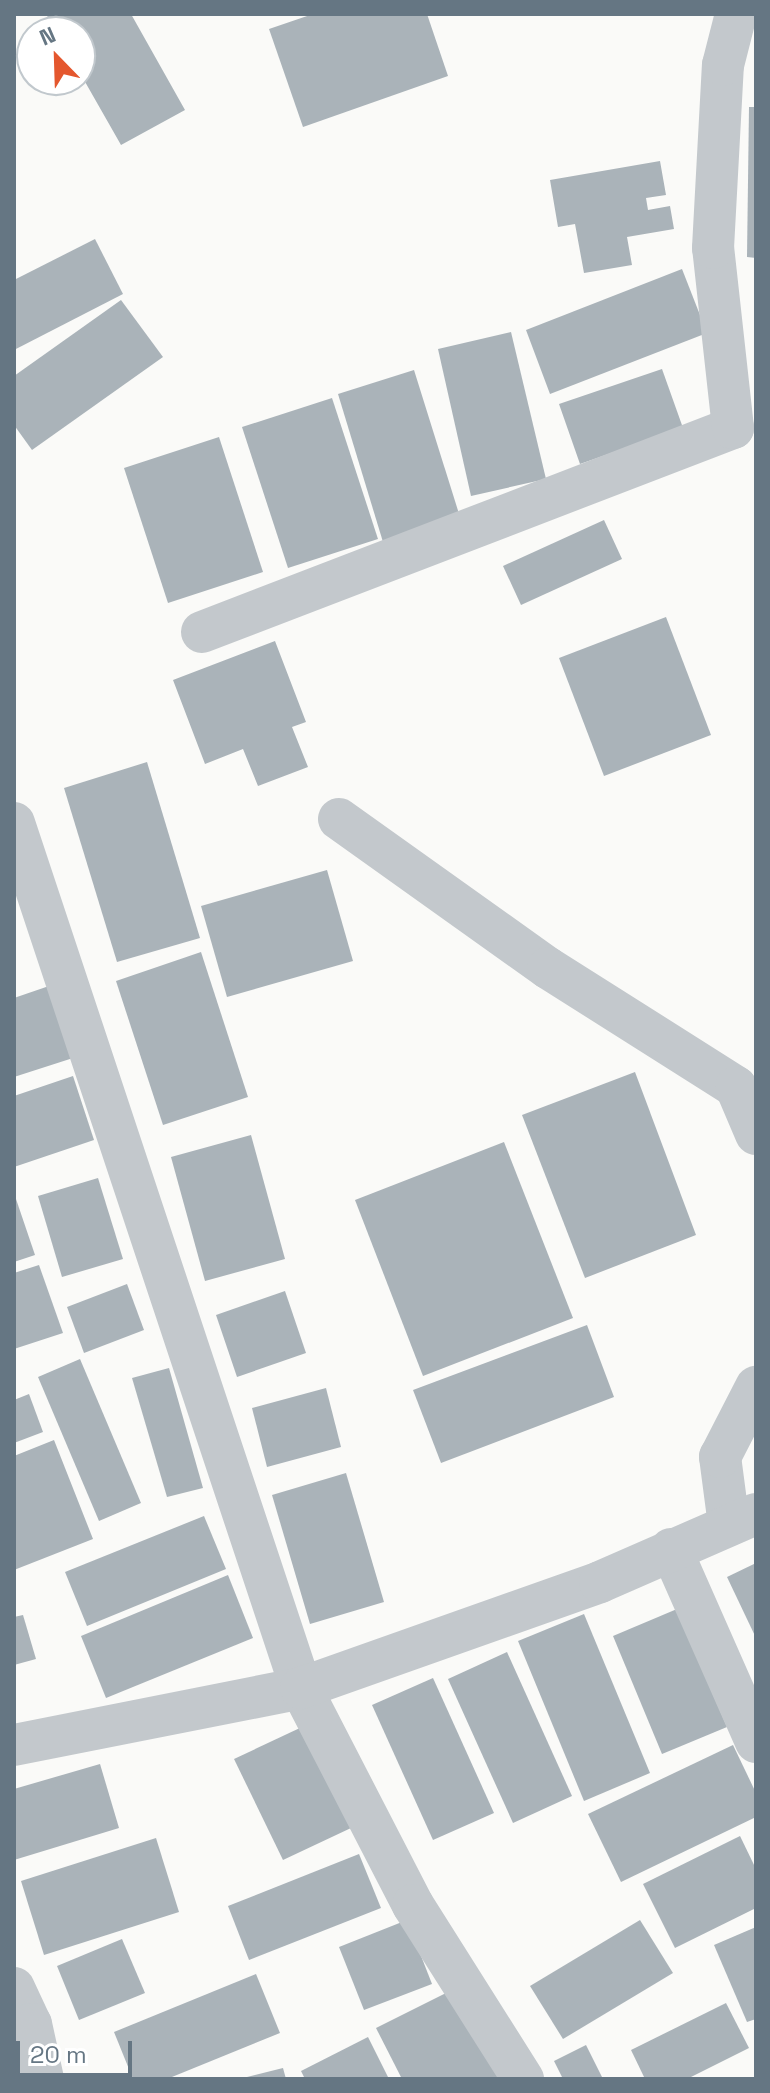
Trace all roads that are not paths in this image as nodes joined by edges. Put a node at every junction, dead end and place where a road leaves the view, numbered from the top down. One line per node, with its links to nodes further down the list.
1 (736, 14): 2 (street)
2 (740, 67): 3 (street)
3 (745, 441): 4 (street)
4 (202, 632)
5 (339, 819): 7 (street)
6 (14, 823): 11 (street)
7 (756, 1134)
8 (756, 1387): 9 (street)
9 (742, 1519): 10 (street)
10 (671, 1549): 11 (street); 12 (street)
11 (301, 1688): 13 (street); 16 (street)
12 (756, 1742)
13 (14, 1745)
14 (14, 1988): 15 (street)
15 (43, 2079)
16 (523, 2079)

